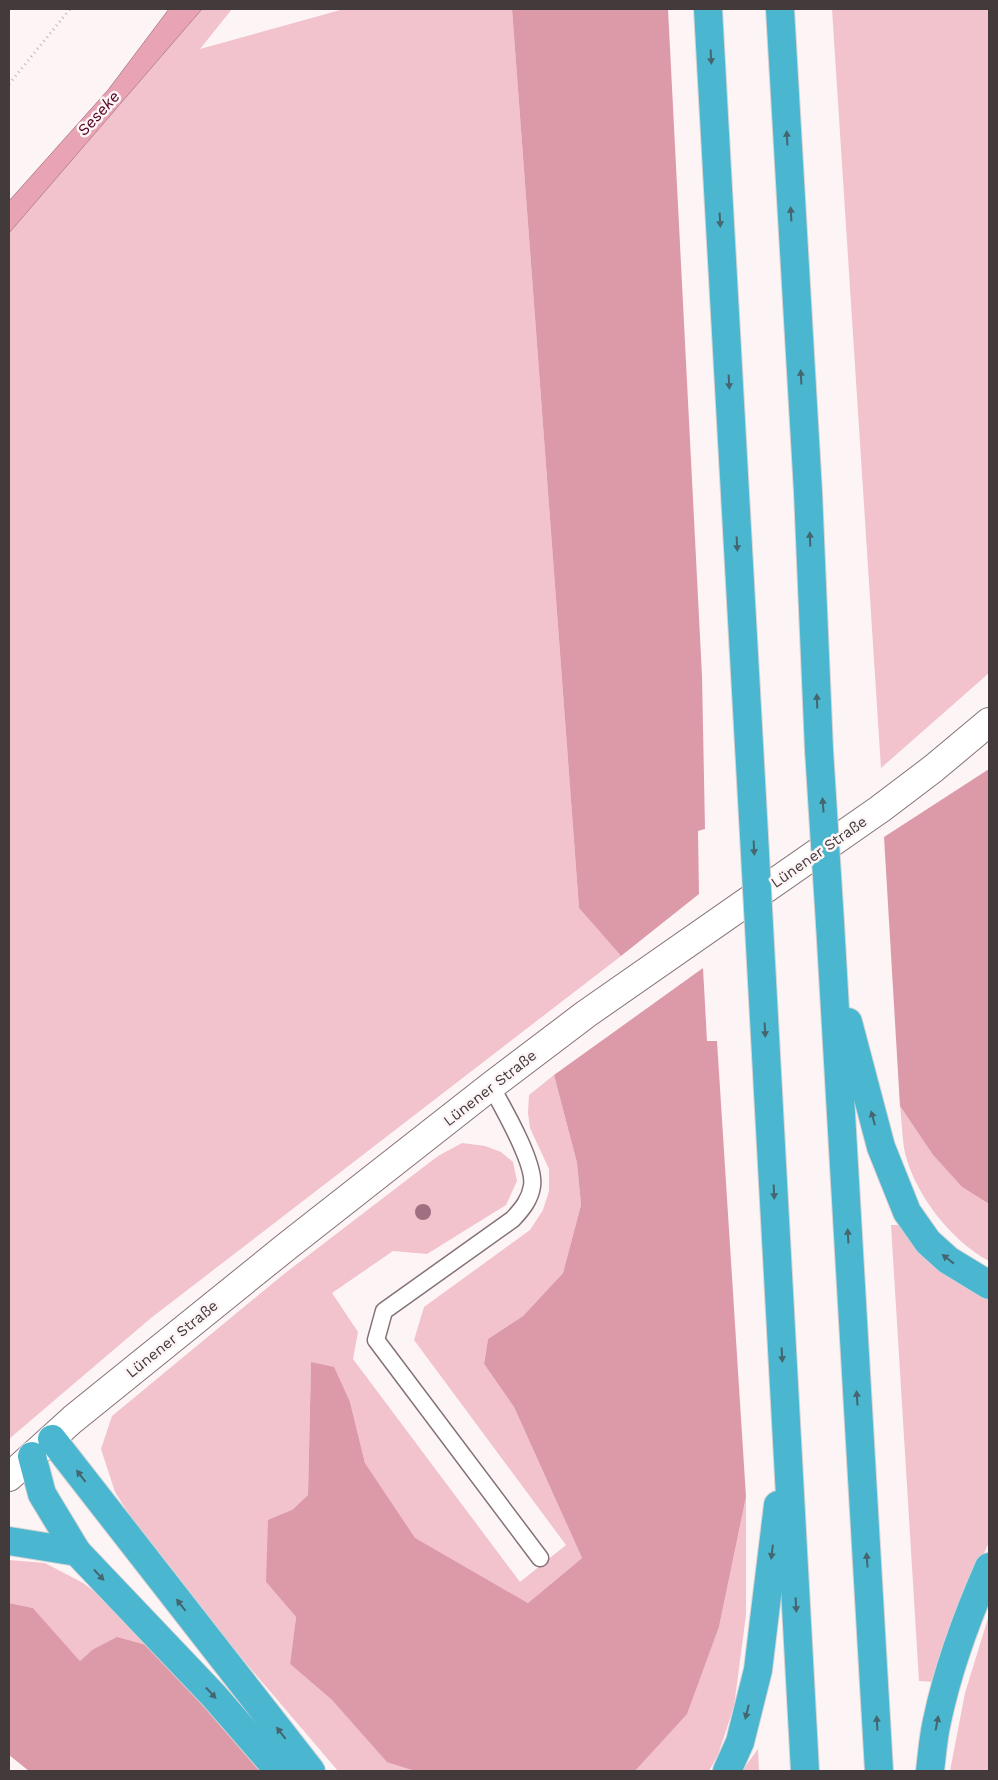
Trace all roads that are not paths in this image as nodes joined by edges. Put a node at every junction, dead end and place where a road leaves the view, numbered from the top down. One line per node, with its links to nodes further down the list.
1 (708, 9): 7 (highway, one-way to 7, bridge)
2 (780, 9): 4 (highway, one-way to 2, bridge)
3 (989, 722): 5 (main road, Lünener Straße)
4 (834, 967): 6 (highway, one-way to 4); 18 (highway, one-way to 4)
5 (490, 1086): 8 (main road, Lünener Straße); 12 (lane)
6 (989, 1285)
7 (787, 1434): 16 (highway, one-way to 16); 17 (highway, one-way to 17)
8 (42, 1447): 9 (main road, Lünener Straße); 11 (highway); 15 (highway, one-way to 8)
9 (9, 1477)
10 (9, 1541): 11 (highway)
11 (77, 1552): 14 (highway, one-way to 14)
12 (540, 1558)
13 (989, 1567): 19 (highway, one-way to 13)
14 (279, 1771)
15 (311, 1771)
16 (727, 1771)
17 (805, 1771)
18 (879, 1771)
19 (930, 1771)

